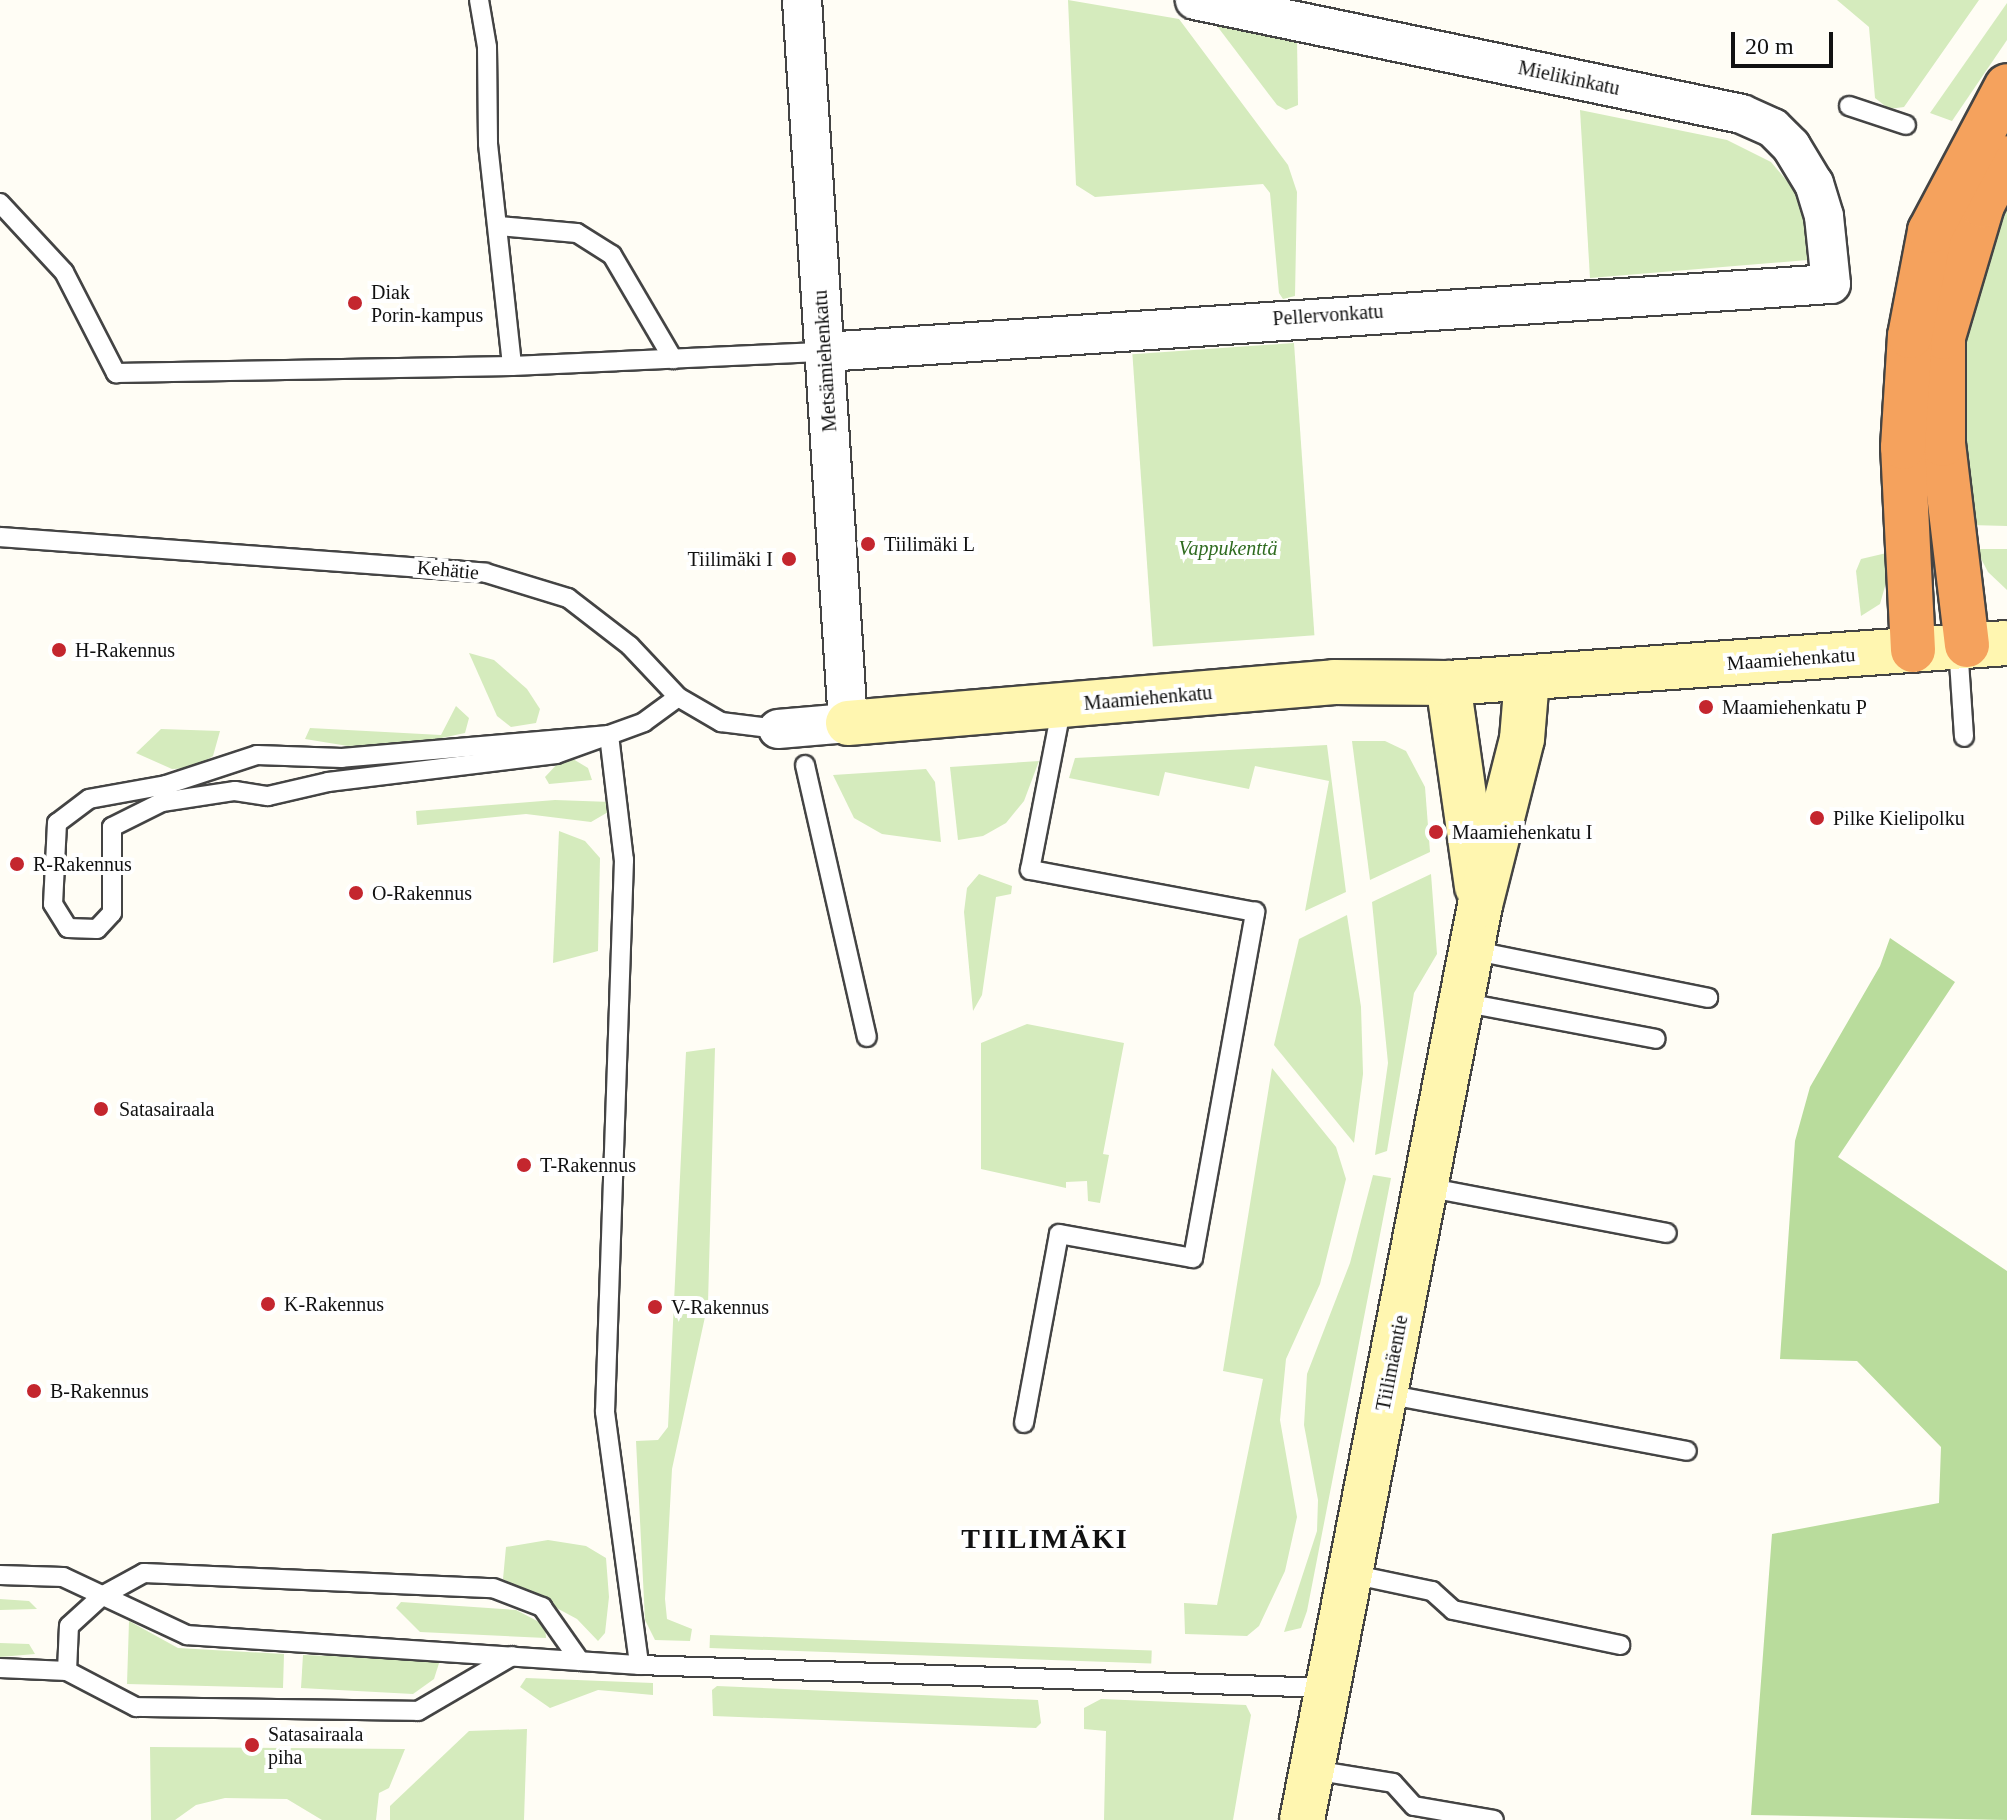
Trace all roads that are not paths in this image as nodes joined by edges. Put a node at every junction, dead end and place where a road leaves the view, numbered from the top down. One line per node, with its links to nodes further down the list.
1 (479, 0): 9 (lane)
2 (802, 0): 11 (street, Metsämiehenkatu)
3 (1195, 0): 10 (street, Mielikinkatu)
4 (2007, 86): 16 (highway)
5 (1849, 106): 6 (lane)
6 (1906, 125)
7 (2007, 158): 15 (highway)
8 (0, 203): 13 (lane)
9 (499, 226): 12 (lane); 13 (lane)
10 (1831, 284): 11 (street, Pellervonkatu)
11 (825, 352): 12 (lane); 21 (street, Metsämiehenkatu)
12 (673, 359): 13 (lane)
13 (512, 366)
14 (0, 537): 19 (lane, Kehätie)
15 (1977, 645): 16 (street, Maamiehenkatu); 24 (lane)
16 (1913, 650): 17 (street, Maamiehenkatu)
17 (1527, 678): 18 (street, Maamiehenkatu); 28 (street, Tiilimäentie)
18 (1448, 683): 20 (street, Maamiehenkatu); 28 (street, Tiilimäentie)
19 (678, 697): 22 (lane, Kehätie); 23 (lane)
20 (1062, 705): 21 (street, Maamiehenkatu); 37 (lane)
21 (848, 723): 22 (street, Kehätie)
22 (778, 729)
23 (609, 735): 25 (lane); 27 (lane); 45 (lane)
24 (1964, 737)
25 (231, 764): 27 (lane); 27 (lane)
26 (805, 765): 32 (lane)
27 (235, 791)
28 (1480, 905): 29 (street, Tiilimäentie)
29 (1471, 950): 30 (lane); 31 (street, Tiilimäentie)
30 (1708, 998)
31 (1461, 1002): 33 (lane); 34 (street, Tiilimäentie)
32 (867, 1037)
33 (1656, 1039)
34 (1426, 1187): 35 (lane); 36 (street, Tiilimäentie)
35 (1667, 1233)
36 (1386, 1394): 38 (lane); 39 (street, Tiilimäentie)
37 (1024, 1423)
38 (1687, 1451)
39 (1351, 1574): 42 (lane); 48 (street, Tiilimäentie)
40 (0, 1575): 41 (lane)
41 (102, 1596): 43 (lane); 44 (lane); 47 (lane)
42 (1620, 1645)
43 (512, 1656): 44 (lane); 47 (lane)
44 (580, 1661): 45 (lane)
45 (639, 1665): 48 (lane)
46 (0, 1668): 47 (lane)
47 (67, 1671)
48 (1330, 1688): 49 (street, Tiilimäentie)
49 (1313, 1770): 50 (street, Tiilimäentie); 51 (lane)
50 (1302, 1820)
51 (1494, 1820)

